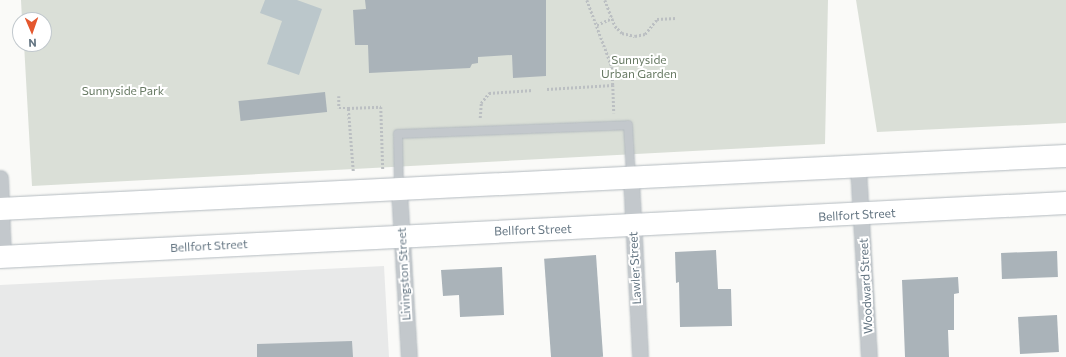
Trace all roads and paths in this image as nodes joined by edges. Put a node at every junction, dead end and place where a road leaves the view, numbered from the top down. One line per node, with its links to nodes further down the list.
1 (586, 0): 5 (path)
2 (605, 0): 3 (path)
3 (612, 18): 4 (path); 5 (path)
4 (676, 18)
5 (597, 25): 6 (path)
6 (613, 85): 7 (path); 11 (path)
7 (546, 89)
8 (532, 90): 12 (path)
9 (339, 96): 10 (path)
10 (348, 108): 15 (path); 18 (path)
11 (614, 126): 12 (lane); 17 (lane)
12 (479, 131): 18 (lane)
13 (1066, 156): 14 (main road)
14 (858, 167): 17 (main road); 21 (street, Woodward Street)
15 (354, 174)
16 (0, 178): 20 (street)
17 (631, 178): 18 (main road); 22 (street, Lawler Street)
18 (391, 191): 20 (main road); 23 (street, Livingston Street)
19 (1066, 203): 21 (main road, Bellfort Street)
20 (1, 209): 24 (street)
21 (862, 215): 22 (main road, Bellfort Street); 27 (street, Woodward Street)
22 (633, 226): 23 (main road, Bellfort Street); 26 (street, Lawler Street)
23 (402, 236): 24 (main road, Bellfort Street); 25 (street, Livingston Street)
24 (2, 257)
25 (409, 357)
26 (640, 357)
27 (869, 357)

